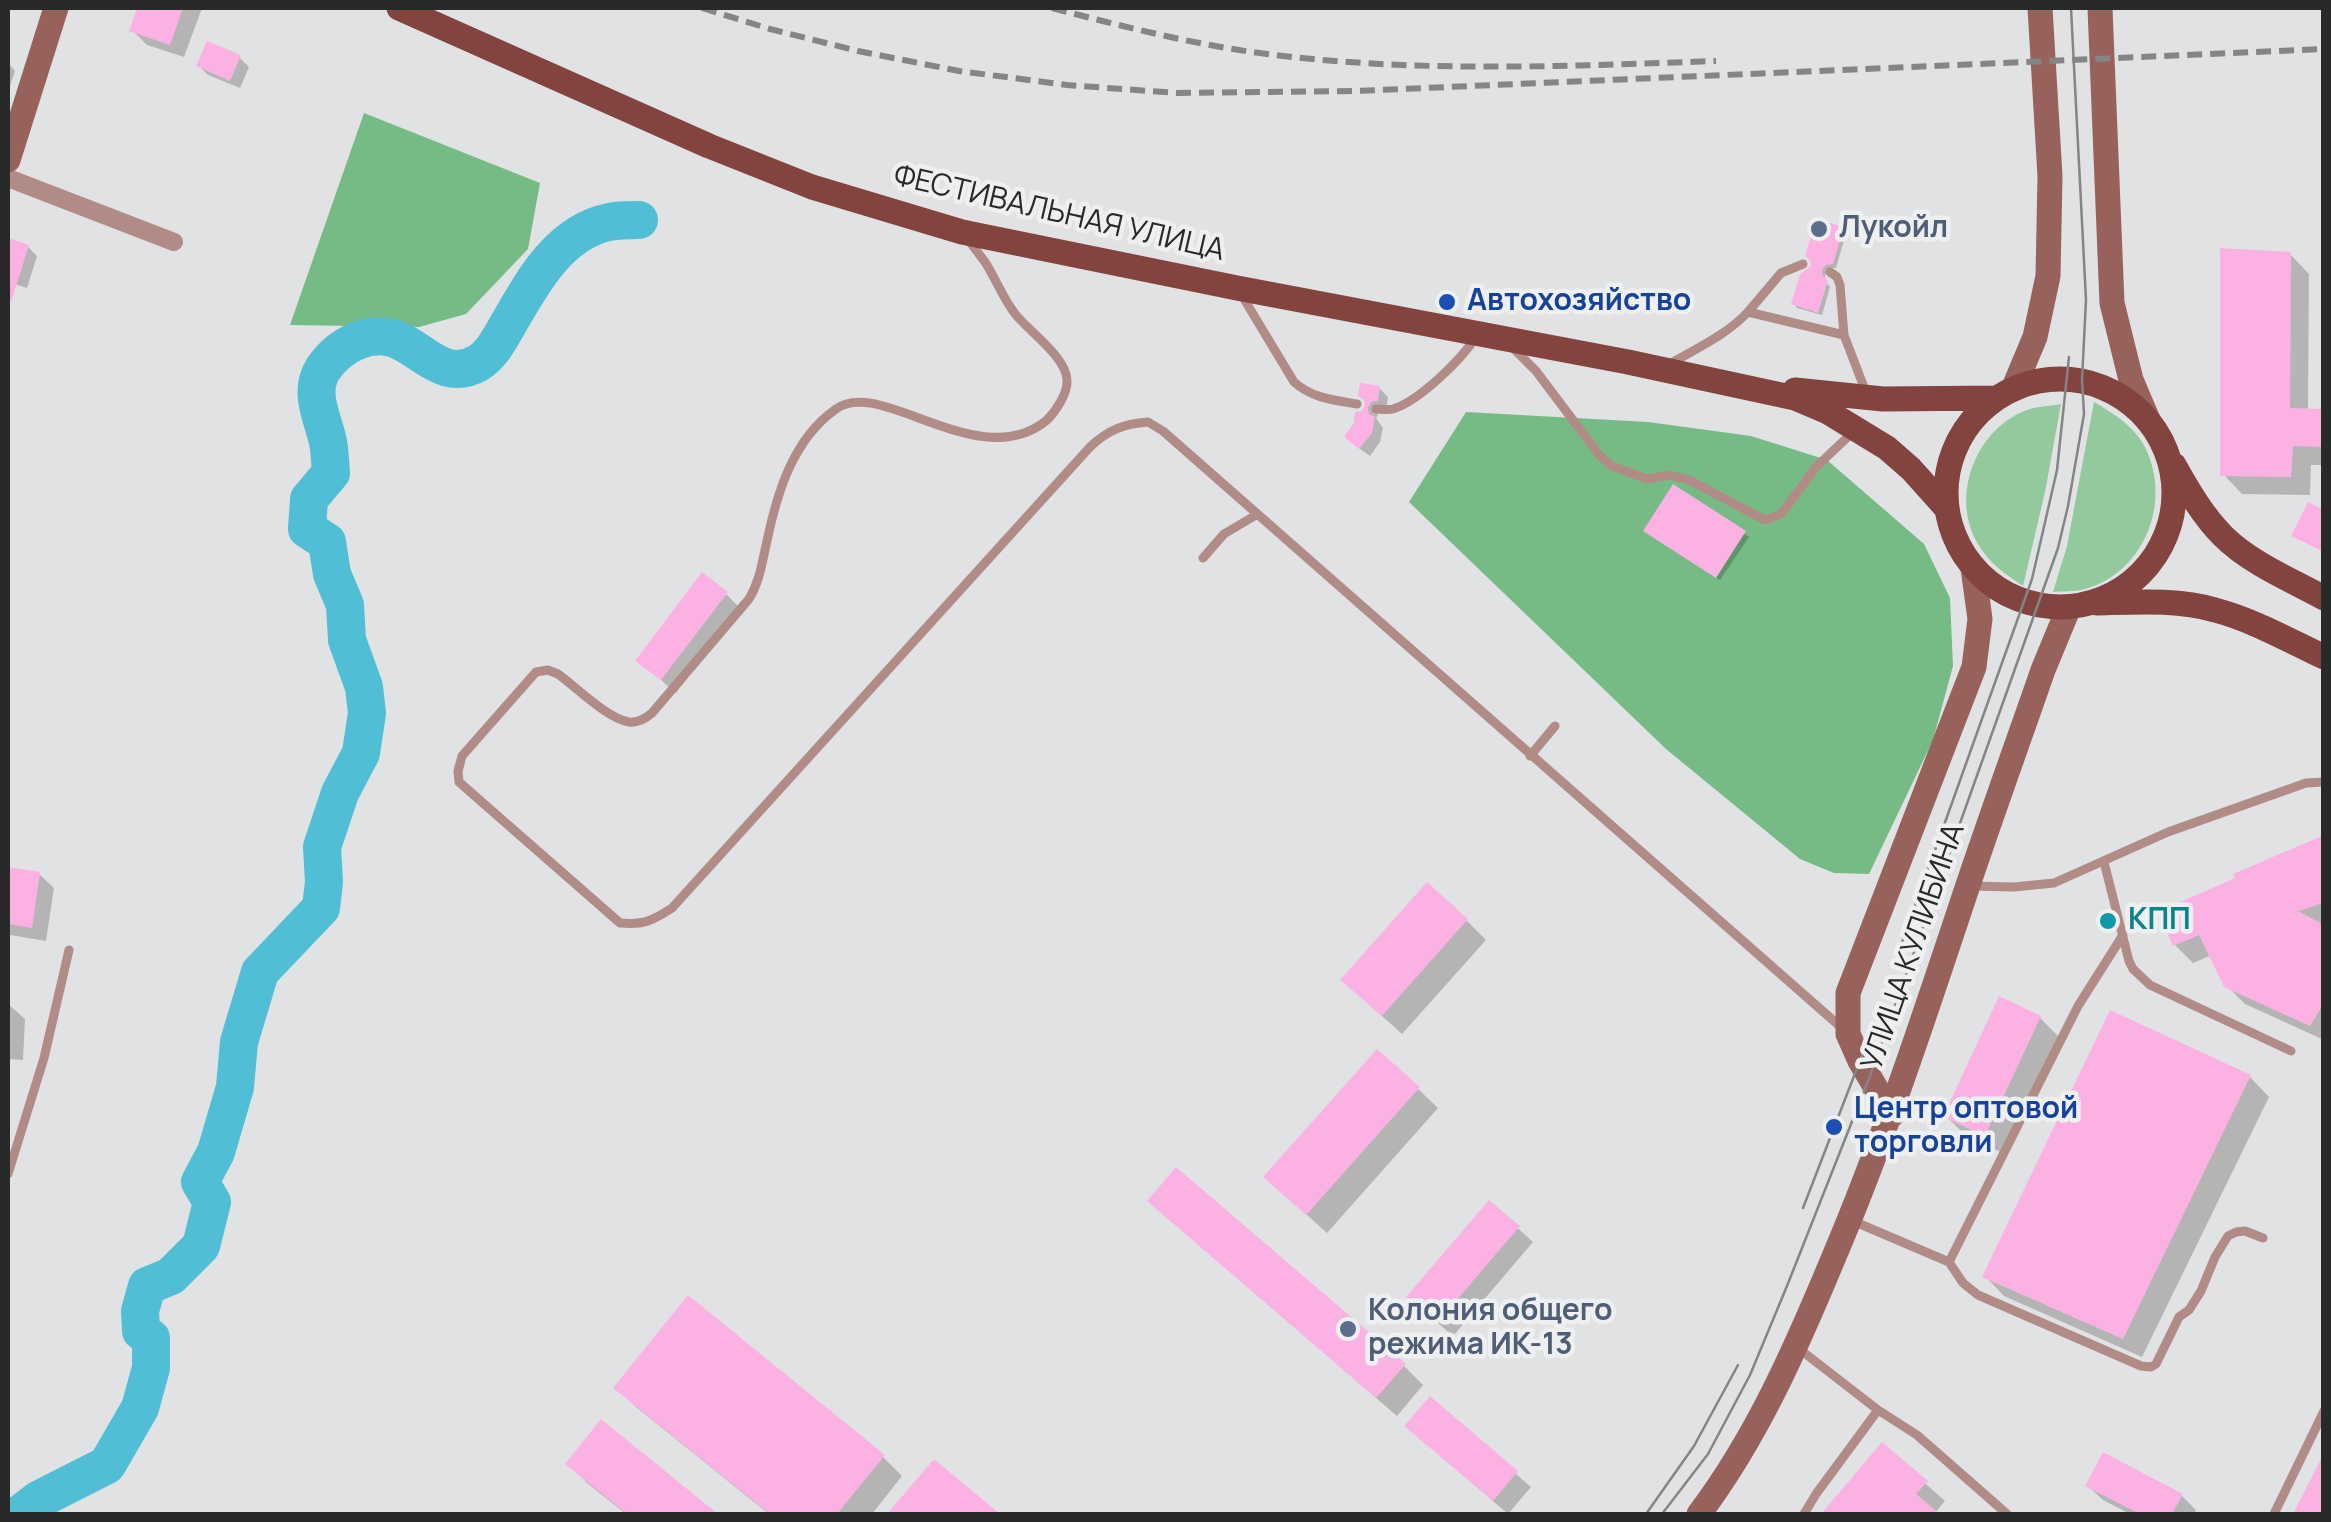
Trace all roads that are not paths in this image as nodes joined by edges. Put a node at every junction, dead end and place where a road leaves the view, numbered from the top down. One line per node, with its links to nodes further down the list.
1 (56, 8): 5 (street)
2 (399, 8): 7 (main road, ФЕСТИВАЛЬНАЯ УЛИЦА)
3 (2040, 8): 17 (street)
4 (2100, 8): 21 (street)
5 (8, 160)
6 (8, 178): 8 (street)
7 (962, 232): 11 (main road, ФЕСТИВАЛЬНАЯ УЛИЦА); 25 (lane)
8 (174, 242)
9 (1803, 264): 12 (lane)
10 (1830, 272): 13 (lane)
11 (1236, 288): 14 (main road, ФЕСТИВАЛЬНАЯ УЛИЦА); 19 (lane)
12 (1748, 312): 13 (lane); 15 (lane)
13 (1844, 335): 18 (lane)
14 (1490, 336): 15 (main road, ФЕСТИВАЛЬНАЯ УЛИЦА); 20 (lane); 22 (lane)
15 (1660, 370): 16 (main road, ФЕСТИВАЛЬНАЯ УЛИЦА)
16 (1735, 385): 18 (main road, ФЕСТИВАЛЬНАЯ УЛИЦА); 22 (main road, ФЕСТИВАЛЬНАЯ УЛИЦА)
17 (2005, 392): 18 (main road, ФЕСТИВАЛЬНАЯ УЛИЦА); 21 (main road); 24 (main road)
18 (1868, 398)
19 (1357, 404)
20 (1376, 408)
21 (2148, 420): 23 (main road)
22 (1858, 429): 24 (main road, ФЕСТИВАЛЬНАЯ УЛИЦА)
23 (2166, 451): 28 (main road); 29 (main road)
24 (1946, 508): 27 (main road)
25 (1256, 515): 26 (lane); 32 (lane)
26 (1203, 558)
27 (1973, 568): 29 (main road); 38 (street)
28 (2324, 598)
29 (2078, 606): 30 (main road); 35 (street, УЛИЦА КУЛИБИНА)
30 (2324, 658)
31 (1555, 726): 32 (lane)
32 (1530, 756): 38 (lane)
33 (2324, 782): 34 (lane)
34 (2104, 862): 35 (lane); 36 (lane)
35 (1968, 886): 40 (street, УЛИЦА КУЛИБИНА)
36 (2123, 935): 39 (lane); 44 (lane)
37 (69, 950): 41 (lane)
38 (1848, 1034): 40 (street)
39 (2291, 1051)
40 (1892, 1114): 42 (street, УЛИЦА КУЛИБИНА)
41 (8, 1174)
42 (1850, 1220): 44 (lane); 45 (street, УЛИЦА КУЛИБИНА)
43 (2263, 1238): 44 (lane)
44 (1950, 1262)
45 (1796, 1346): 46 (lane); 48 (street, УЛИЦА КУЛИБИНА)
46 (1878, 1410): 49 (lane); 50 (lane)
47 (2324, 1411): 51 (lane)
48 (1699, 1514)
49 (1804, 1514)
50 (2007, 1514)
51 (2274, 1514)

